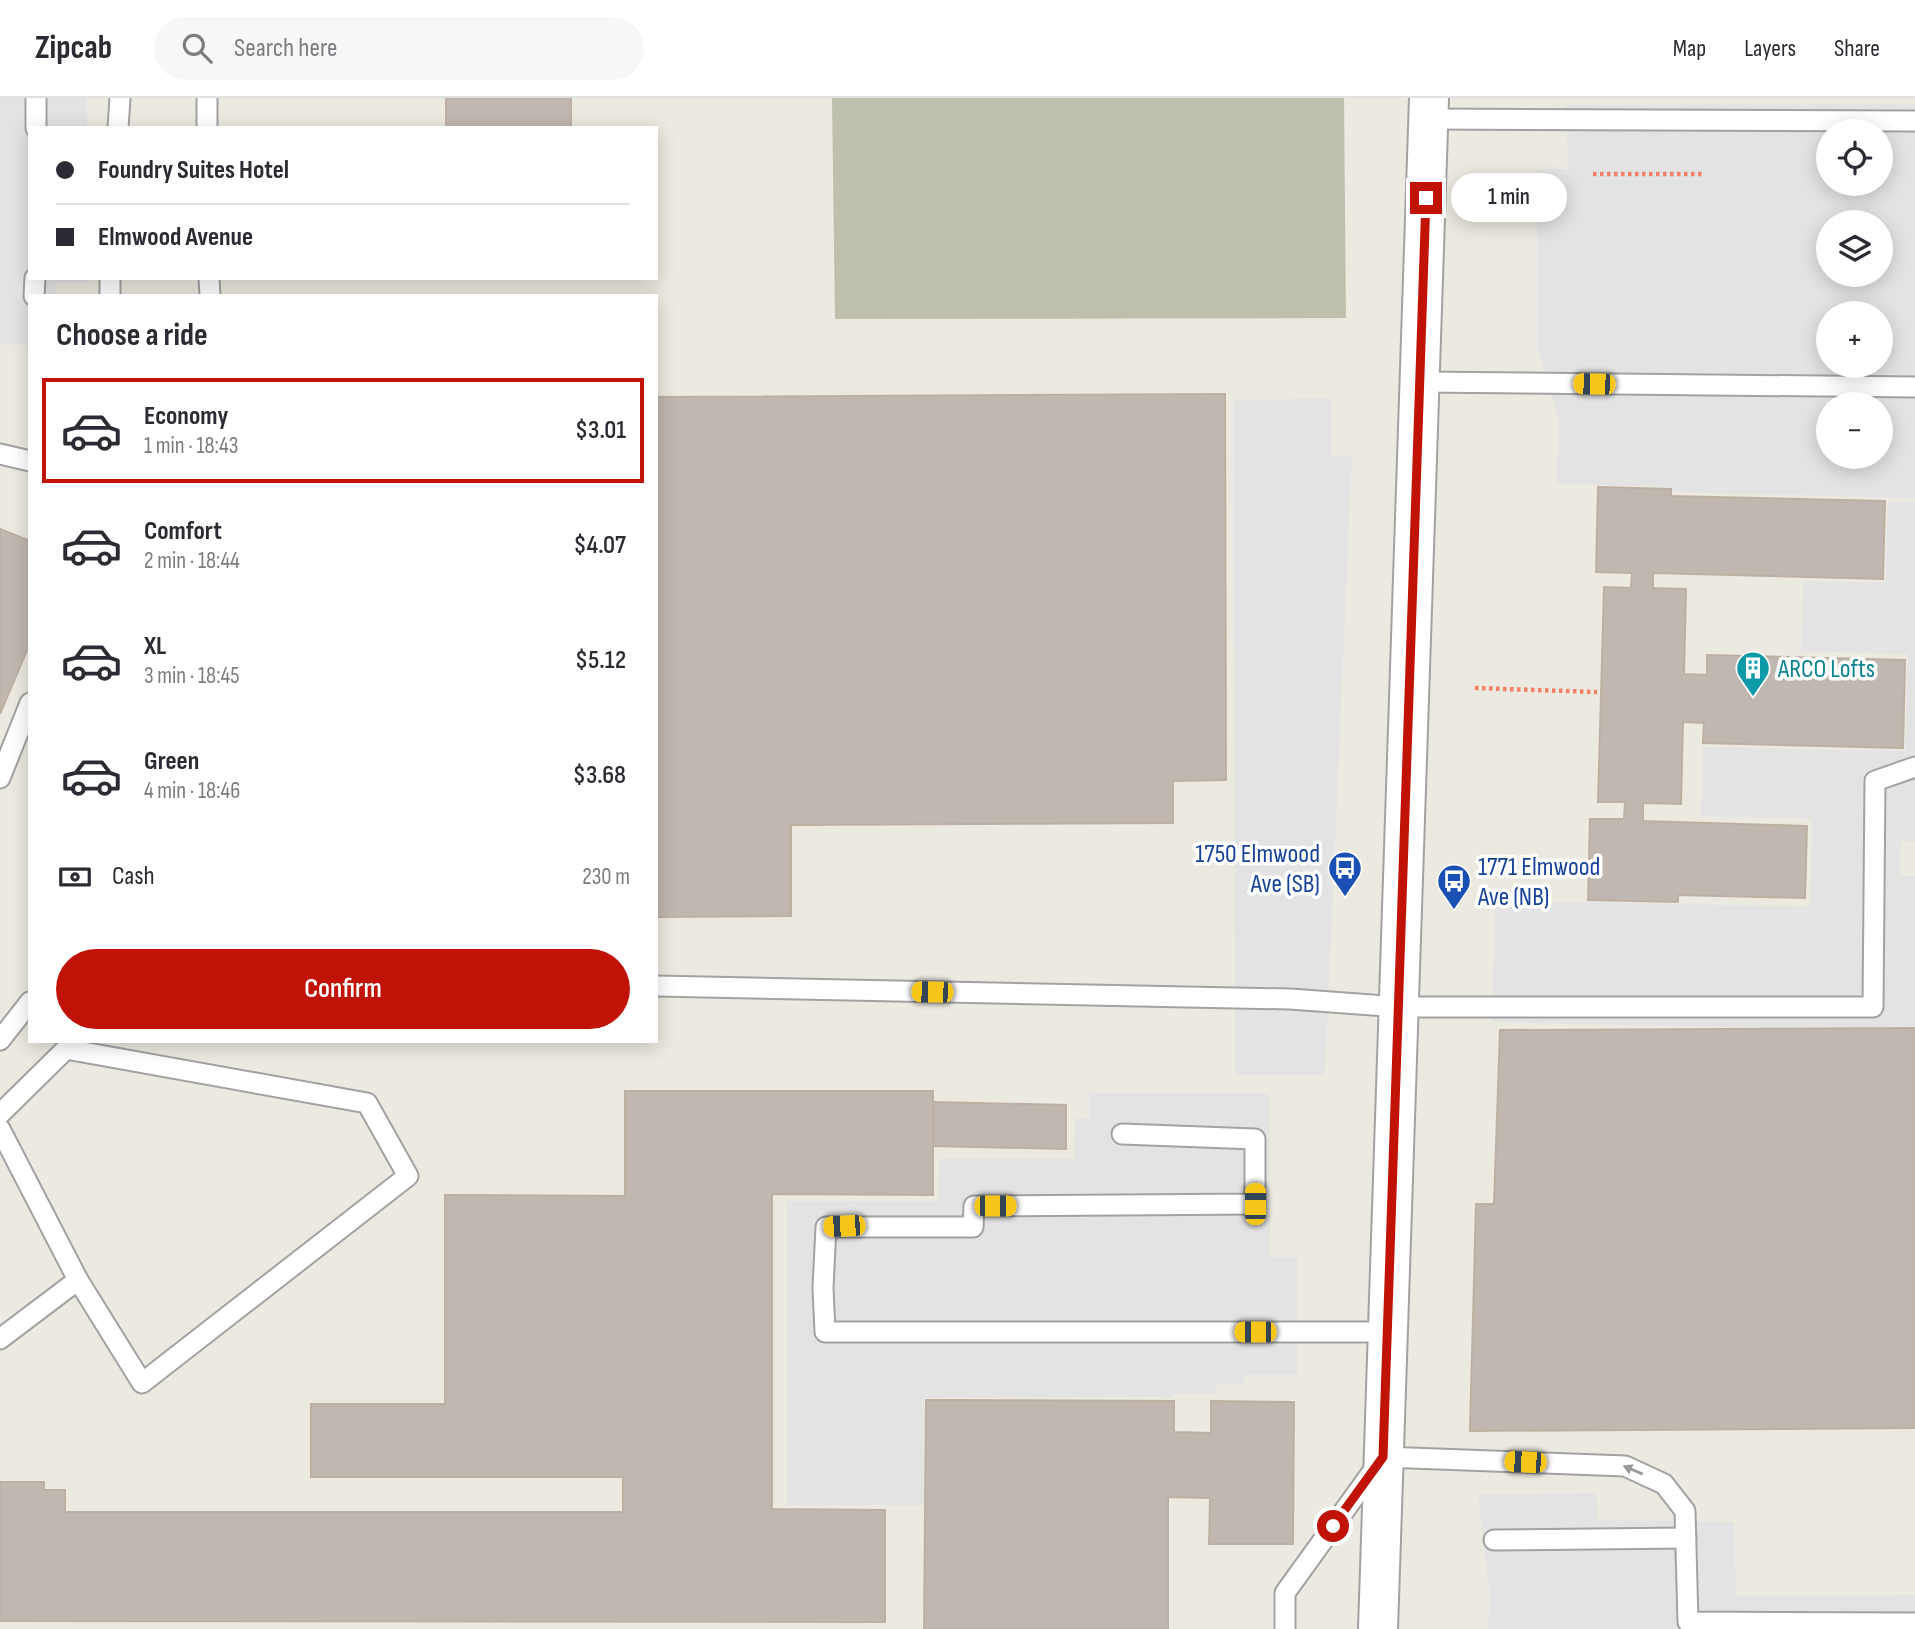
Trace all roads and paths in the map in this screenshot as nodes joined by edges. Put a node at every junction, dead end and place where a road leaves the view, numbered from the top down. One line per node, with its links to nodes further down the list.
1 (36, 98): 6 (lane)
2 (120, 98): 7 (lane)
3 (207, 98): 8 (lane)
4 (1428, 108): 5 (lane); 11 (street)
5 (1915, 121)
6 (36, 126)
7 (118, 126)
8 (207, 126)
9 (1593, 174): 10 (path)
10 (1705, 174)
11 (1419, 382): 12 (lane); 22 (street)
12 (1915, 387)
13 (0, 454): 14 (lane)
14 (28, 461)
15 (1475, 688): 16 (path)
16 (1597, 692)
17 (28, 708): 19 (lane)
18 (1915, 767): 22 (lane)
19 (0, 778)
20 (658, 986): 22 (lane)
21 (28, 1005): 23 (lane)
22 (1399, 1007): 28 (street)
23 (0, 1040)
24 (0, 1114): 27 (lane)
25 (0, 1129): 27 (lane)
26 (1122, 1134): 28 (lane)
27 (78, 1280): 29 (lane)
28 (1388, 1332): 30 (street)
29 (0, 1339)
30 (1383, 1457): 31 (lane, one-way to 30); 35 (lane); 36 (street)
31 (1686, 1538): 32 (lane); 34 (lane)
32 (1494, 1540)
33 (1915, 1623): 34 (lane)
34 (1682, 1626)
35 (1284, 1629)
36 (1378, 1629)

